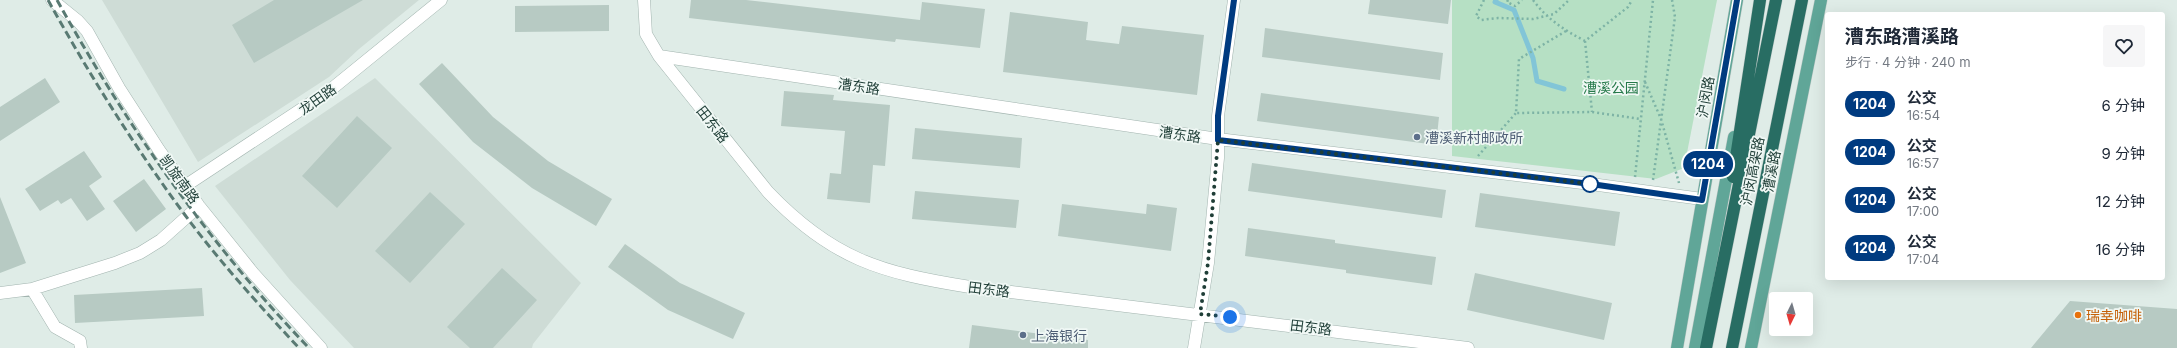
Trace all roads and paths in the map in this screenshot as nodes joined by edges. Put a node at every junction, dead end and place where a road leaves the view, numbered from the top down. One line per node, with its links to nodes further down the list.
1 (52, 0): 29 (street, 凯旋南路)
2 (441, 0): 29 (street, 龙田路)
3 (644, 0): 21 (street, 田东路)
4 (1234, 0): 27 (street)
5 (1484, 0): 18 (path)
6 (1508, 0): 7 (path)
7 (1522, 0)
8 (1533, 0): 18 (path)
9 (1569, 0): 18 (path)
10 (1632, 0): 20 (path)
11 (1653, 0): 22 (path)
12 (1672, 0): 26 (path)
13 (1737, 0): 33 (main road, 沪闵路)
14 (1759, 0): 43 (main road); 44 (highway)
15 (1776, 0): 44 (highway, 沪闵高架路)
16 (1802, 0): 45 (highway, 沪闵高架路)
17 (1821, 0): 46 (main road, 漕溪路)
18 (1545, 16): 19 (path)
19 (1566, 31): 20 (path); 24 (path)
20 (1586, 42): 23 (path)
21 (659, 56): 27 (street, 漕东路); 37 (street, 田东路)
22 (1644, 82): 25 (path); 26 (path)
23 (1592, 112): 24 (path); 25 (path)
24 (1516, 113): 28 (path)
25 (1641, 119): 30 (path)
26 (1661, 119): 31 (path); 32 (path)
27 (1218, 140): 28 (street, 漕东路); 37 (street)
28 (1467, 169): 30 (street, 漕东路)
29 (185, 186): 34 (street, 凯旋南路)
30 (1634, 190): 31 (street, 漕东路)
31 (1651, 193): 32 (street, 漕东路)
32 (1683, 197): 33 (street, 漕东路)
33 (1702, 200): 42 (main road)
34 (199, 206): 35 (street); 39 (street, 凯旋南路)
35 (32, 289): 36 (street); 38 (street)
36 (0, 293)
37 (1200, 314): 40 (street); 41 (street, 田东路)
38 (81, 348)
39 (322, 348)
40 (1194, 348)
41 (1468, 348)
42 (1677, 348)
43 (1695, 348)
44 (1706, 348)
45 (1732, 348)
46 (1751, 348)

